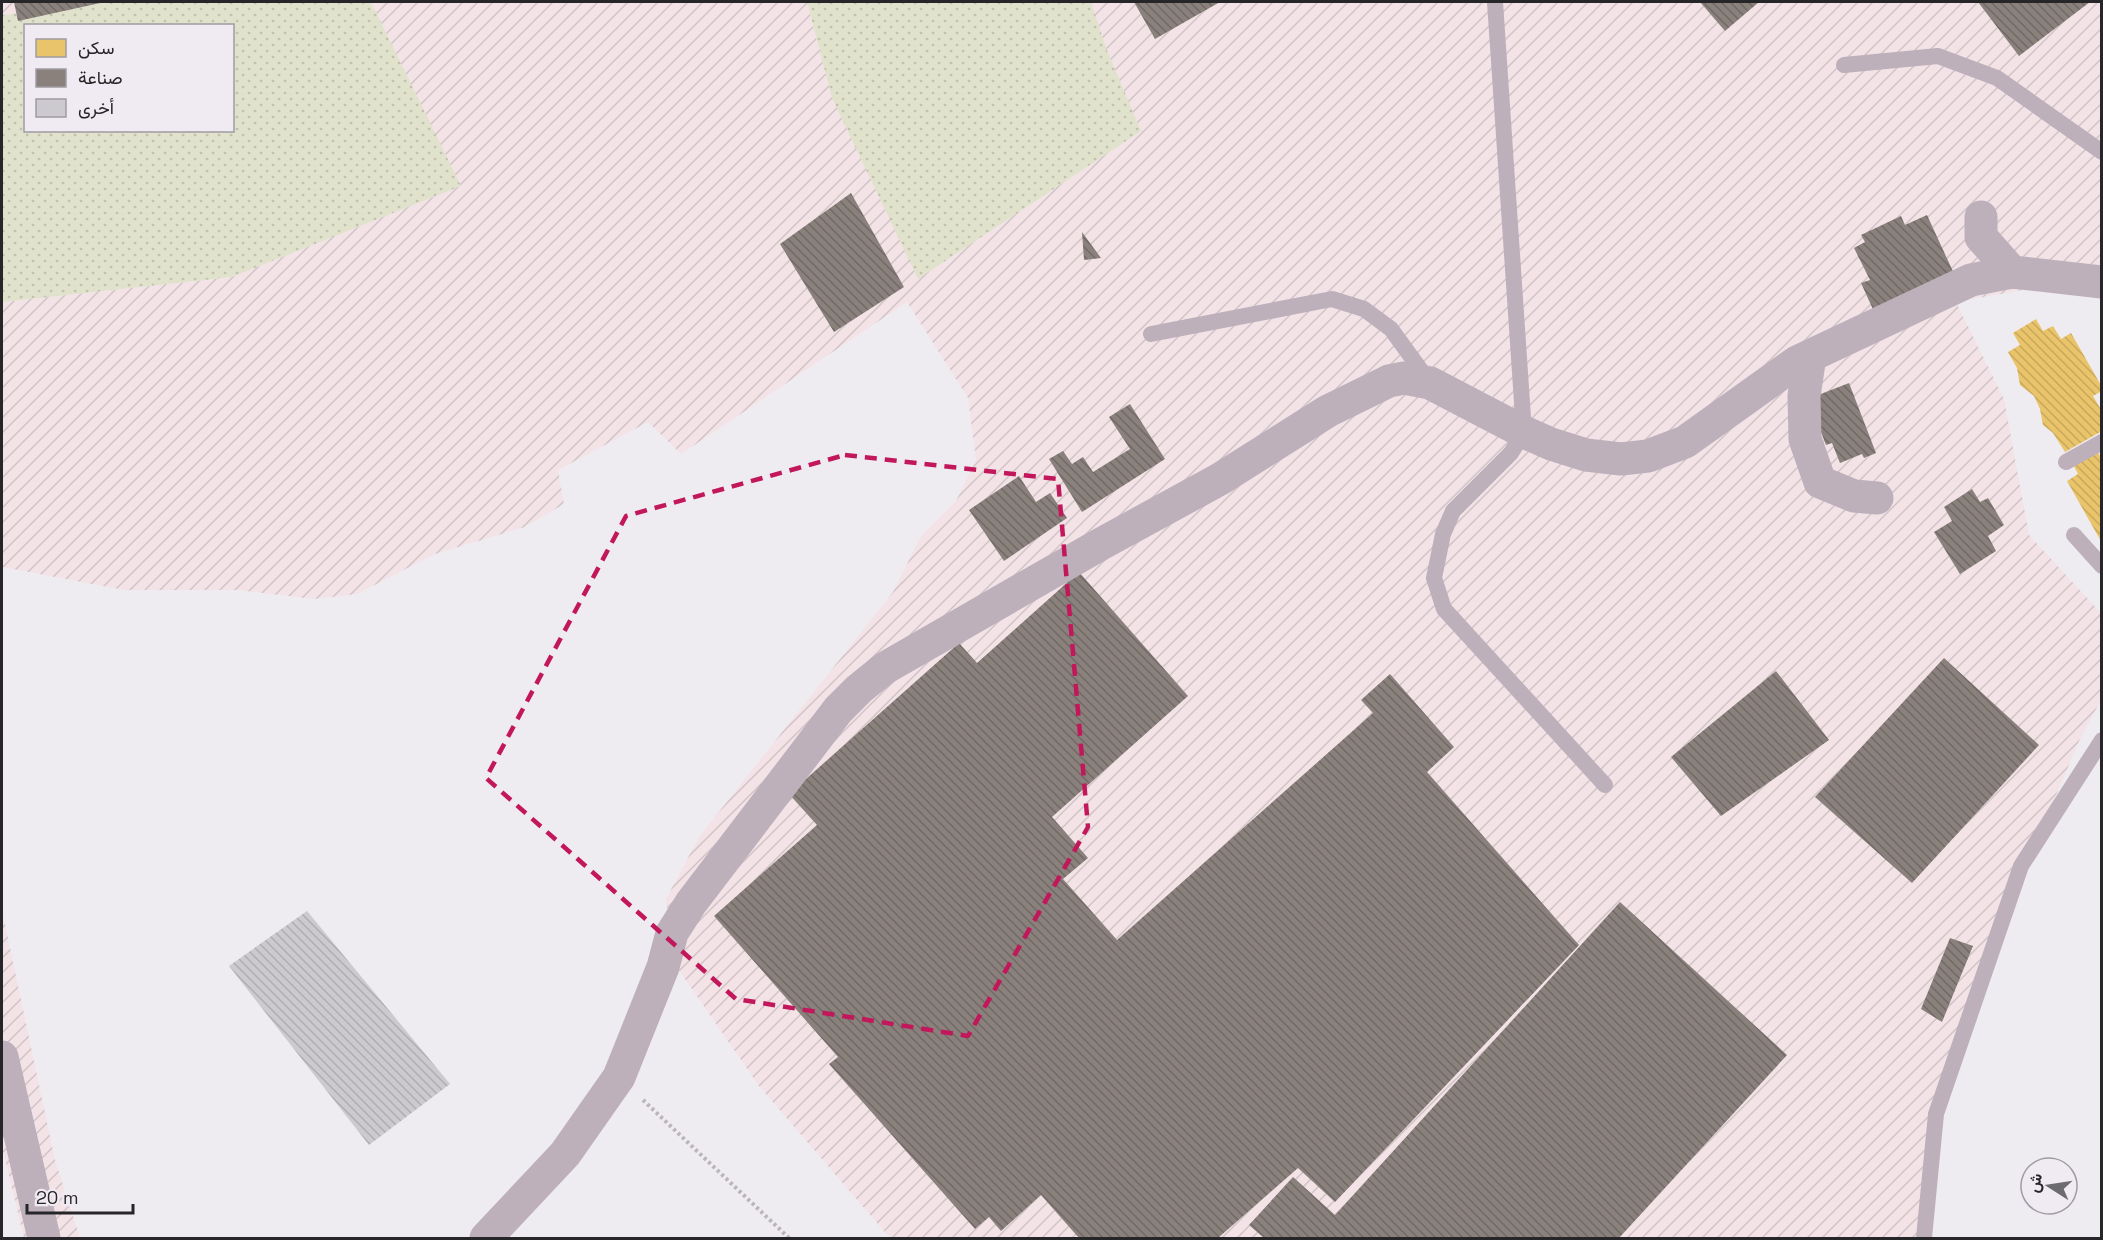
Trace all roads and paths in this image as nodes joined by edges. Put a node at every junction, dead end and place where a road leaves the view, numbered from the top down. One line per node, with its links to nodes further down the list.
1 (1495, 2): 10 (lane)
2 (1844, 65): 3 (lane)
3 (2102, 152)
4 (1981, 218): 5 (street)
5 (2012, 272): 6 (street); 8 (street)
6 (2102, 282)
7 (1150, 334): 9 (lane)
8 (1810, 356): 10 (street); 13 (street)
9 (1430, 383): 10 (street); 19 (street)
10 (1524, 432): 17 (lane)
11 (2102, 442): 12 (lane)
12 (2066, 462)
13 (1877, 498)
14 (2074, 535): 15 (lane)
15 (2102, 566)
16 (2102, 740): 23 (lane)
17 (1605, 786)
18 (2, 1057): 20 (street)
19 (619, 1077): 21 (street); 22 (path)
20 (44, 1239)
21 (486, 1239)
22 (789, 1239)
23 (1924, 1239)

